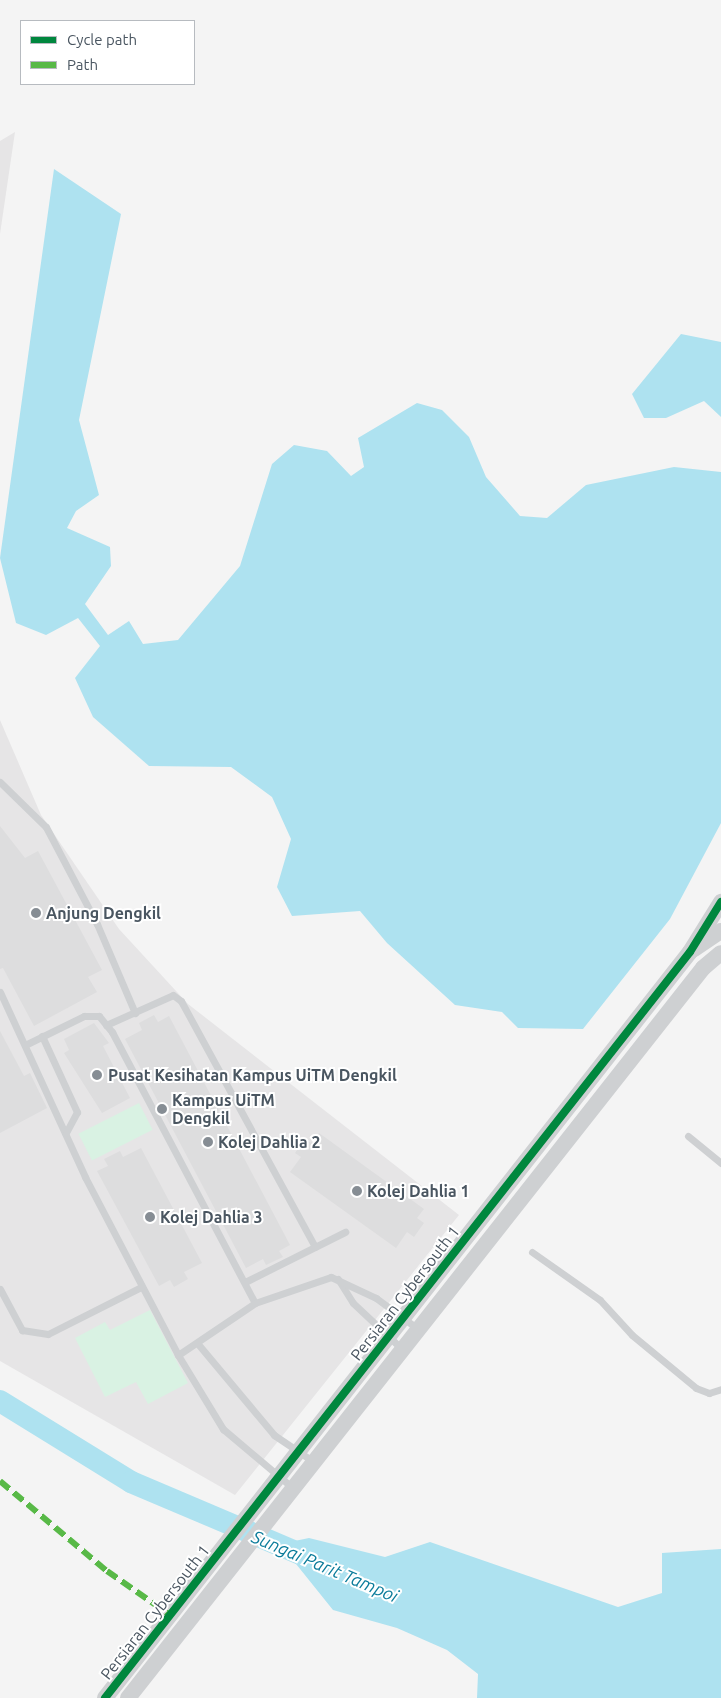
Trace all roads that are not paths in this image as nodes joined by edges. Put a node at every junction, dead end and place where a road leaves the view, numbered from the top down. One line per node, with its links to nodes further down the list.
1 (0, 782): 7 (lane)
2 (721, 902): 4 (street, Persiaran Cybersouth 1)
3 (721, 932): 4 (street)
4 (690, 952): 22 (street, Persiaran Cybersouth 1)
5 (721, 953): 23 (street, Persiaran Cybersouth 1)
6 (0, 992): 10 (lane)
7 (135, 1013): 8 (lane); 15 (lane)
8 (106, 1025): 9 (lane); 18 (lane)
9 (42, 1036): 10 (lane); 11 (lane)
10 (25, 1045): 11 (lane)
11 (66, 1132): 19 (lane)
12 (688, 1136): 13 (lane)
13 (721, 1163)
14 (345, 1232): 15 (lane)
15 (315, 1246): 18 (lane)
16 (532, 1252): 28 (lane)
17 (338, 1279): 21 (lane); 22 (lane); 24 (lane)
18 (247, 1281): 21 (lane)
19 (141, 1288): 20 (lane); 27 (lane)
20 (0, 1289)
21 (256, 1303): 25 (lane)
22 (403, 1317): 23 (lane); 24 (street, Persiaran Cybersouth 1)
23 (418, 1329): 26 (street, Persiaran Cybersouth 1)
24 (387, 1338): 26 (lane); 29 (street, Persiaran Cybersouth 1)
25 (198, 1344): 27 (lane); 29 (lane)
26 (402, 1350): 30 (street, Persiaran Cybersouth 1)
27 (178, 1355): 31 (lane)
28 (721, 1389)
29 (299, 1452): 30 (lane); 31 (street, Persiaran Cybersouth 1)
30 (315, 1462): 32 (street, Persiaran Cybersouth 1)
31 (278, 1478): 32 (lane); 33 (street, Persiaran Cybersouth 1)
32 (294, 1489): 34 (street, Persiaran Cybersouth 1)
33 (105, 1698)
34 (128, 1698)

